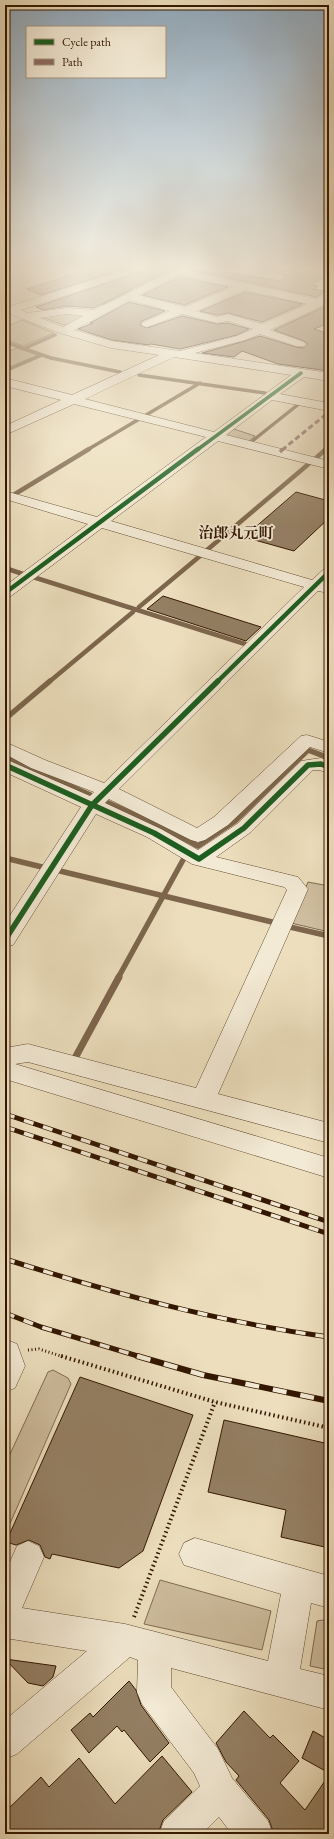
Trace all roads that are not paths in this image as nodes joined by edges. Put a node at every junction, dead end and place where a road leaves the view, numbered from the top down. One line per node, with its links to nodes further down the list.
1 (174, 354): 3 (street); 7 (street)
2 (329, 366): 3 (street)
3 (306, 373): 4 (street); 6 (street)
4 (329, 378)
5 (5, 382): 7 (street)
6 (269, 396): 8 (street); 10 (street)
7 (73, 399): 9 (street); 10 (street)
8 (329, 407)
9 (5, 430)
10 (216, 436): 11 (street); 13 (street)
11 (329, 465)
12 (5, 495): 13 (street)
13 (100, 523): 15 (street); 16 (street)
14 (329, 572): 15 (street)
15 (322, 588): 21 (street)
16 (5, 593)
17 (5, 747): 21 (street)
18 (329, 748): 21 (street)
19 (5, 765): 21 (street)
20 (329, 767): 22 (street)
21 (98, 797): 22 (street); 23 (street)
22 (199, 859): 26 (street)
23 (5, 940)
24 (5, 1058): 26 (street)
25 (5, 1070): 28 (street)
26 (204, 1100): 27 (street)
27 (329, 1133)
28 (329, 1168)
29 (195, 1554): 31 (street)
30 (28, 1557): 33 (street)
31 (299, 1584): 32 (street); 36 (street)
32 (329, 1592)
33 (5, 1610)
34 (5, 1622): 35 (street)
35 (140, 1644): 36 (street); 38 (street); 39 (street)
36 (281, 1681): 37 (street)
37 (329, 1693)
38 (5, 1742)
39 (220, 1790): 40 (street); 41 (street)
40 (177, 1834)
41 (255, 1834)

